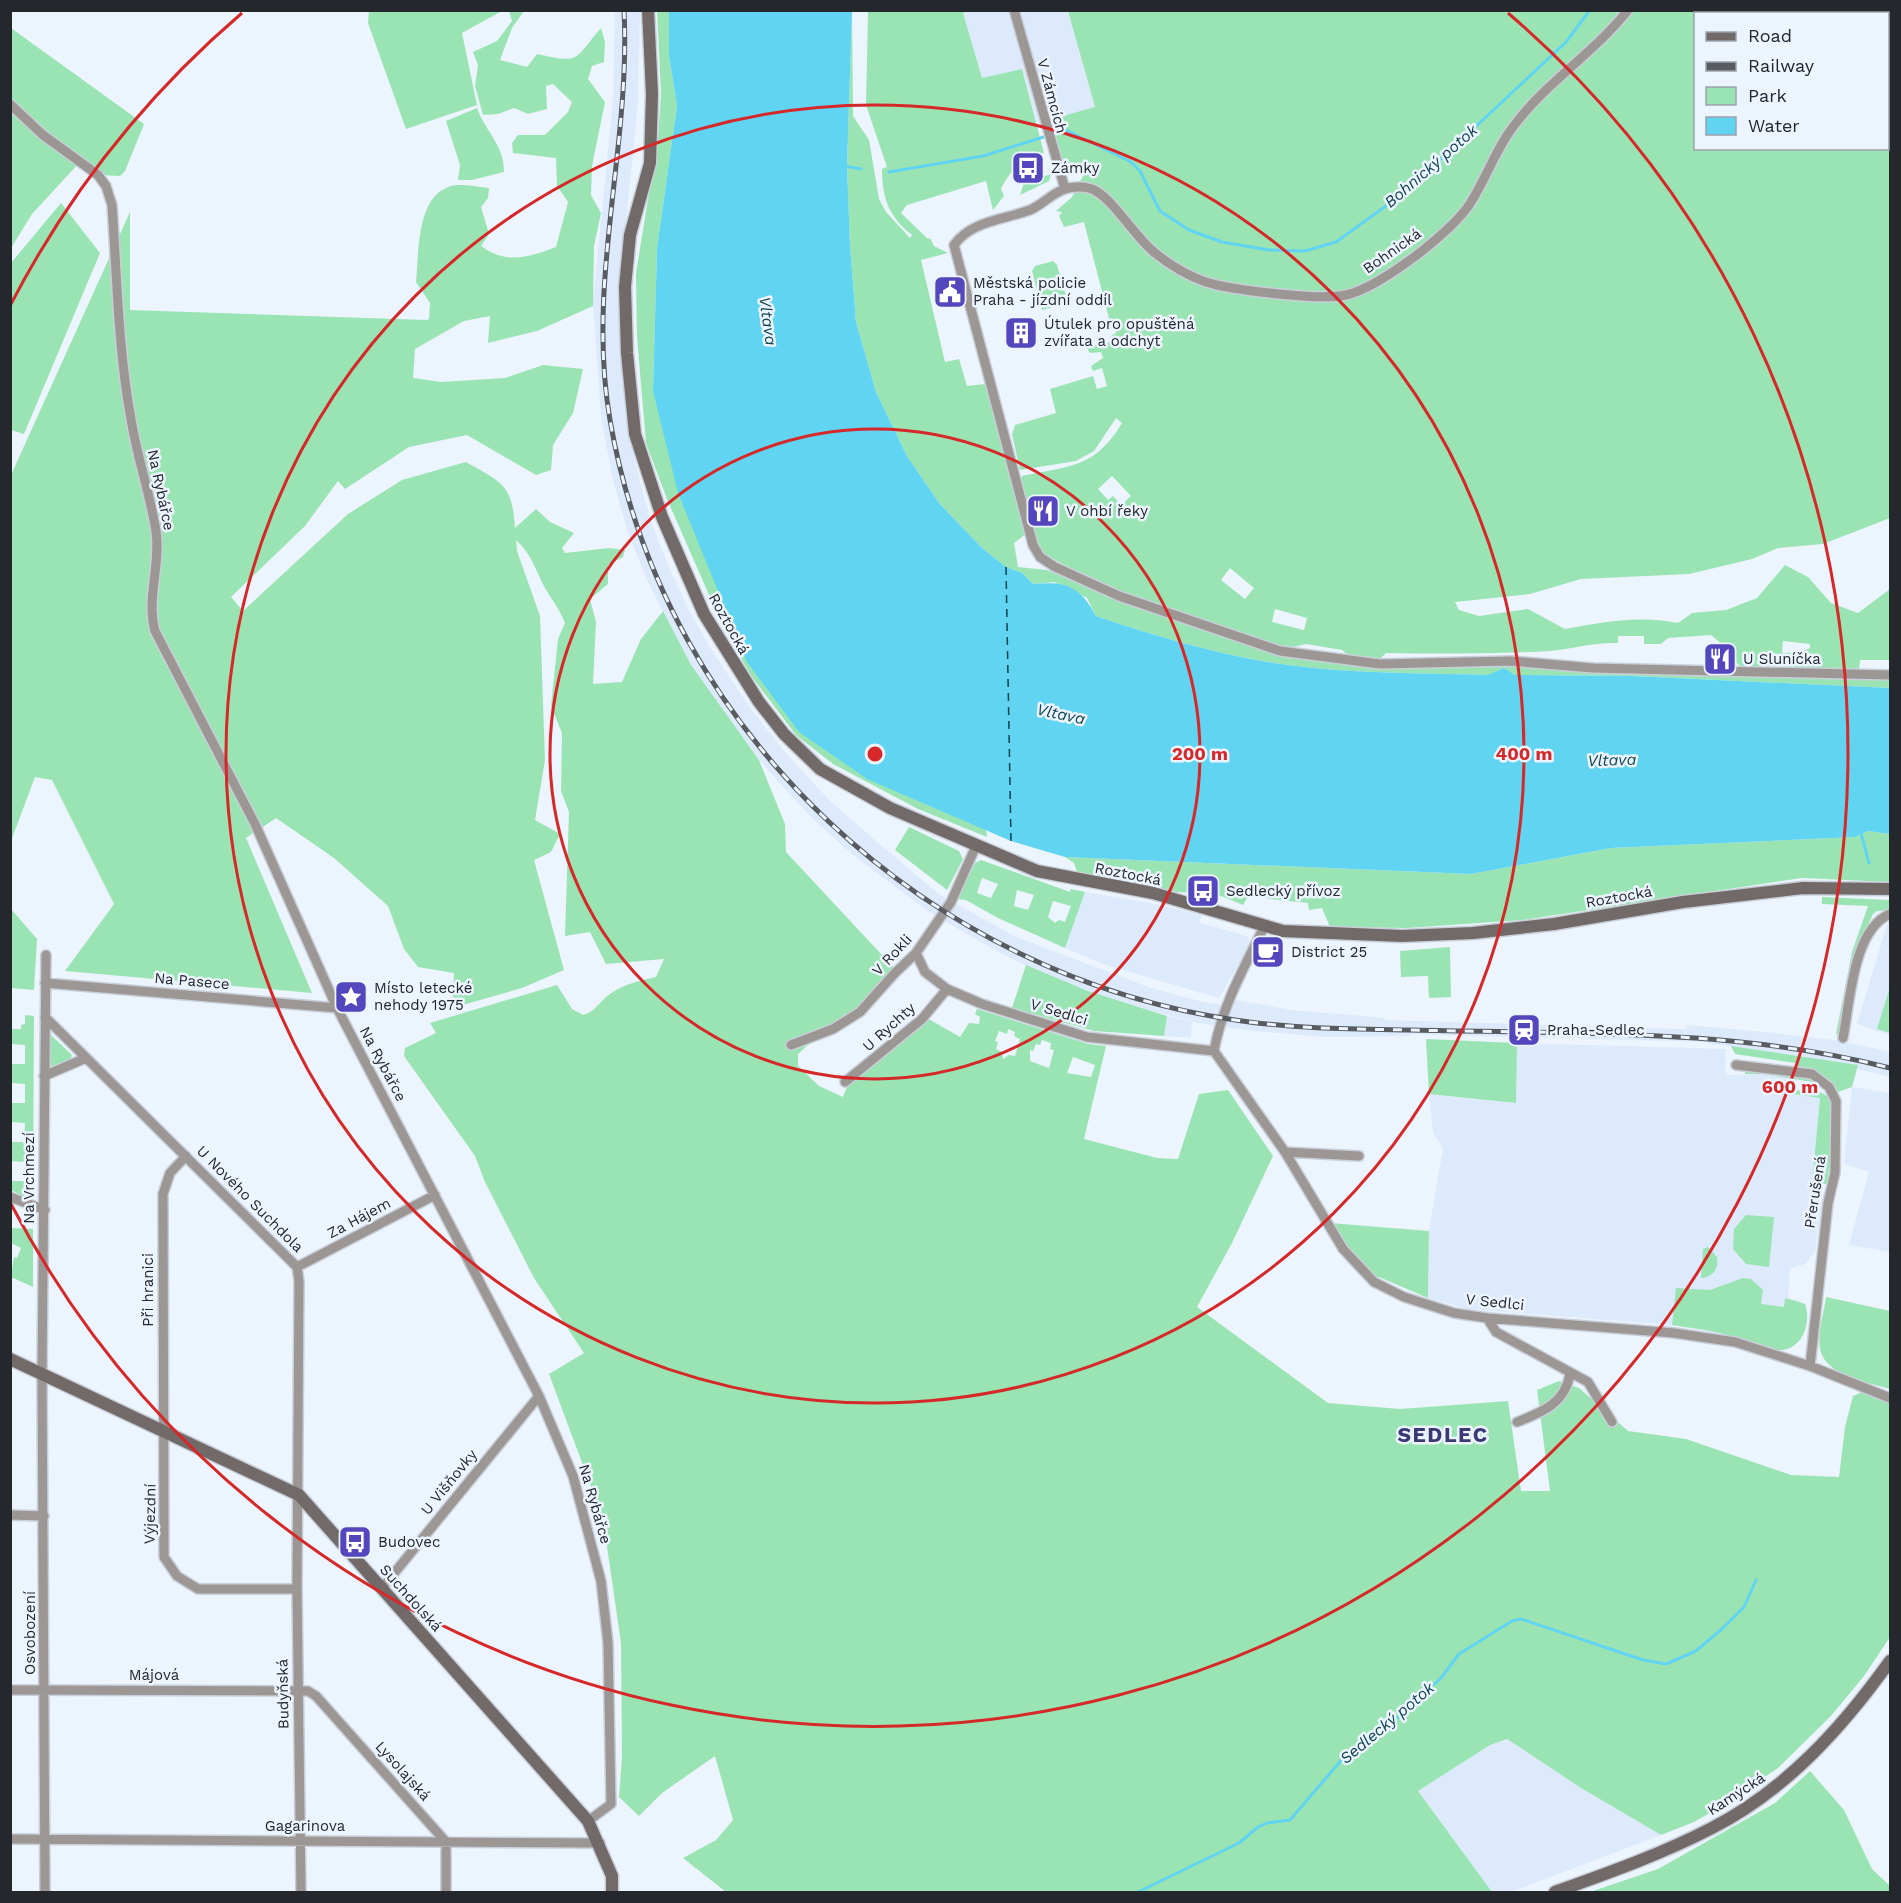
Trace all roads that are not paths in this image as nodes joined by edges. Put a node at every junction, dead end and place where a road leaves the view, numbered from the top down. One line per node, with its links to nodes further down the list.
1 (648, 10): 7 (main road, Roztocká)
2 (1014, 10): 5 (street, V Zámcích)
3 (1628, 10): 5 (street, Bohnická)
4 (10, 104): 15 (street, Na Rybářce)
5 (1065, 189): 6 (street)
6 (1890, 675)
7 (976, 846): 10 (main road, Roztocká); 11 (street, V Rokli)
8 (1890, 889): 10 (main road, Roztocká)
9 (1890, 914): 17 (street)
10 (1264, 927): 19 (street)
11 (916, 954): 14 (street, V Sedlci); 18 (street, V Rokli)
12 (46, 955): 13 (street, Na Vrchmezí)
13 (45, 983): 15 (street, Na Pasece); 16 (street, Na Vrchmezí)
14 (947, 989): 19 (street, V Sedlci); 23 (street, U Rychty)
15 (337, 1008): 27 (street, Na Rybářce)
16 (45, 1017): 20 (street, U Nového Suchdola); 22 (street, Na Vrchmezí)
17 (1843, 1038)
18 (791, 1045)
19 (1214, 1051): 24 (street, V Sedlci)
20 (86, 1058): 22 (street); 25 (street, U Nového Suchdola)
21 (1736, 1065): 33 (street, Přerušená)
22 (44, 1076): 29 (street, Na Vrchmezí)
23 (845, 1082)
24 (1284, 1152): 26 (street); 31 (street, V Sedlci)
25 (186, 1156): 30 (street, U Nového Suchdola); 40 (street, Při hranici)
26 (1359, 1156)
27 (435, 1195): 30 (street, Za Hájem); 36 (street, Na Rybářce)
28 (10, 1197): 29 (street)
29 (45, 1210): 34 (street, Na Vrchmezí)
30 (297, 1267): 41 (street, U Nového Suchdola)
31 (1487, 1318): 33 (street, V Sedlci); 35 (street)
32 (10, 1359): 34 (main road, Suchdolská)
33 (1810, 1366): 37 (street, V Sedlci)
34 (42, 1374): 40 (main road, Suchdolská); 43 (street, Osvobození)
35 (1570, 1374): 38 (street); 39 (street)
36 (539, 1396): 44 (street, U Višňovky); 50 (street, Na Rybářce)
37 (1890, 1398)
38 (1517, 1422)
39 (1612, 1422)
40 (165, 1432): 41 (main road, Suchdolská); 45 (street, Výjezdní)
41 (299, 1496): 44 (main road, Suchdolská); 45 (street, Budyňská)
42 (10, 1515): 43 (street)
43 (44, 1516): 48 (street, Osvobození)
44 (382, 1588): 50 (main road, Suchdolská)
45 (297, 1589): 49 (street, Budyňská)
46 (1890, 1661): 60 (main road, Kamýcká)
47 (10, 1690): 48 (street, Májová)
48 (45, 1690): 49 (street, Májová); 52 (street, Osvobození)
49 (298, 1690): 53 (street, Budyňská); 54 (street, Lysolajská)
50 (588, 1821): 55 (main road, Suchdolská)
51 (10, 1839): 52 (street, Gagarinova)
52 (45, 1840): 53 (street, Gagarinova); 56 (street, Osvobození)
53 (301, 1841): 54 (street, Gagarinova); 57 (street, Budyňská)
54 (446, 1842): 55 (street, Gagarinova); 58 (street)
55 (600, 1843): 59 (main road, Suchdolská)
56 (45, 1893)
57 (301, 1893)
58 (446, 1893)
59 (612, 1893)
60 (1555, 1893)

